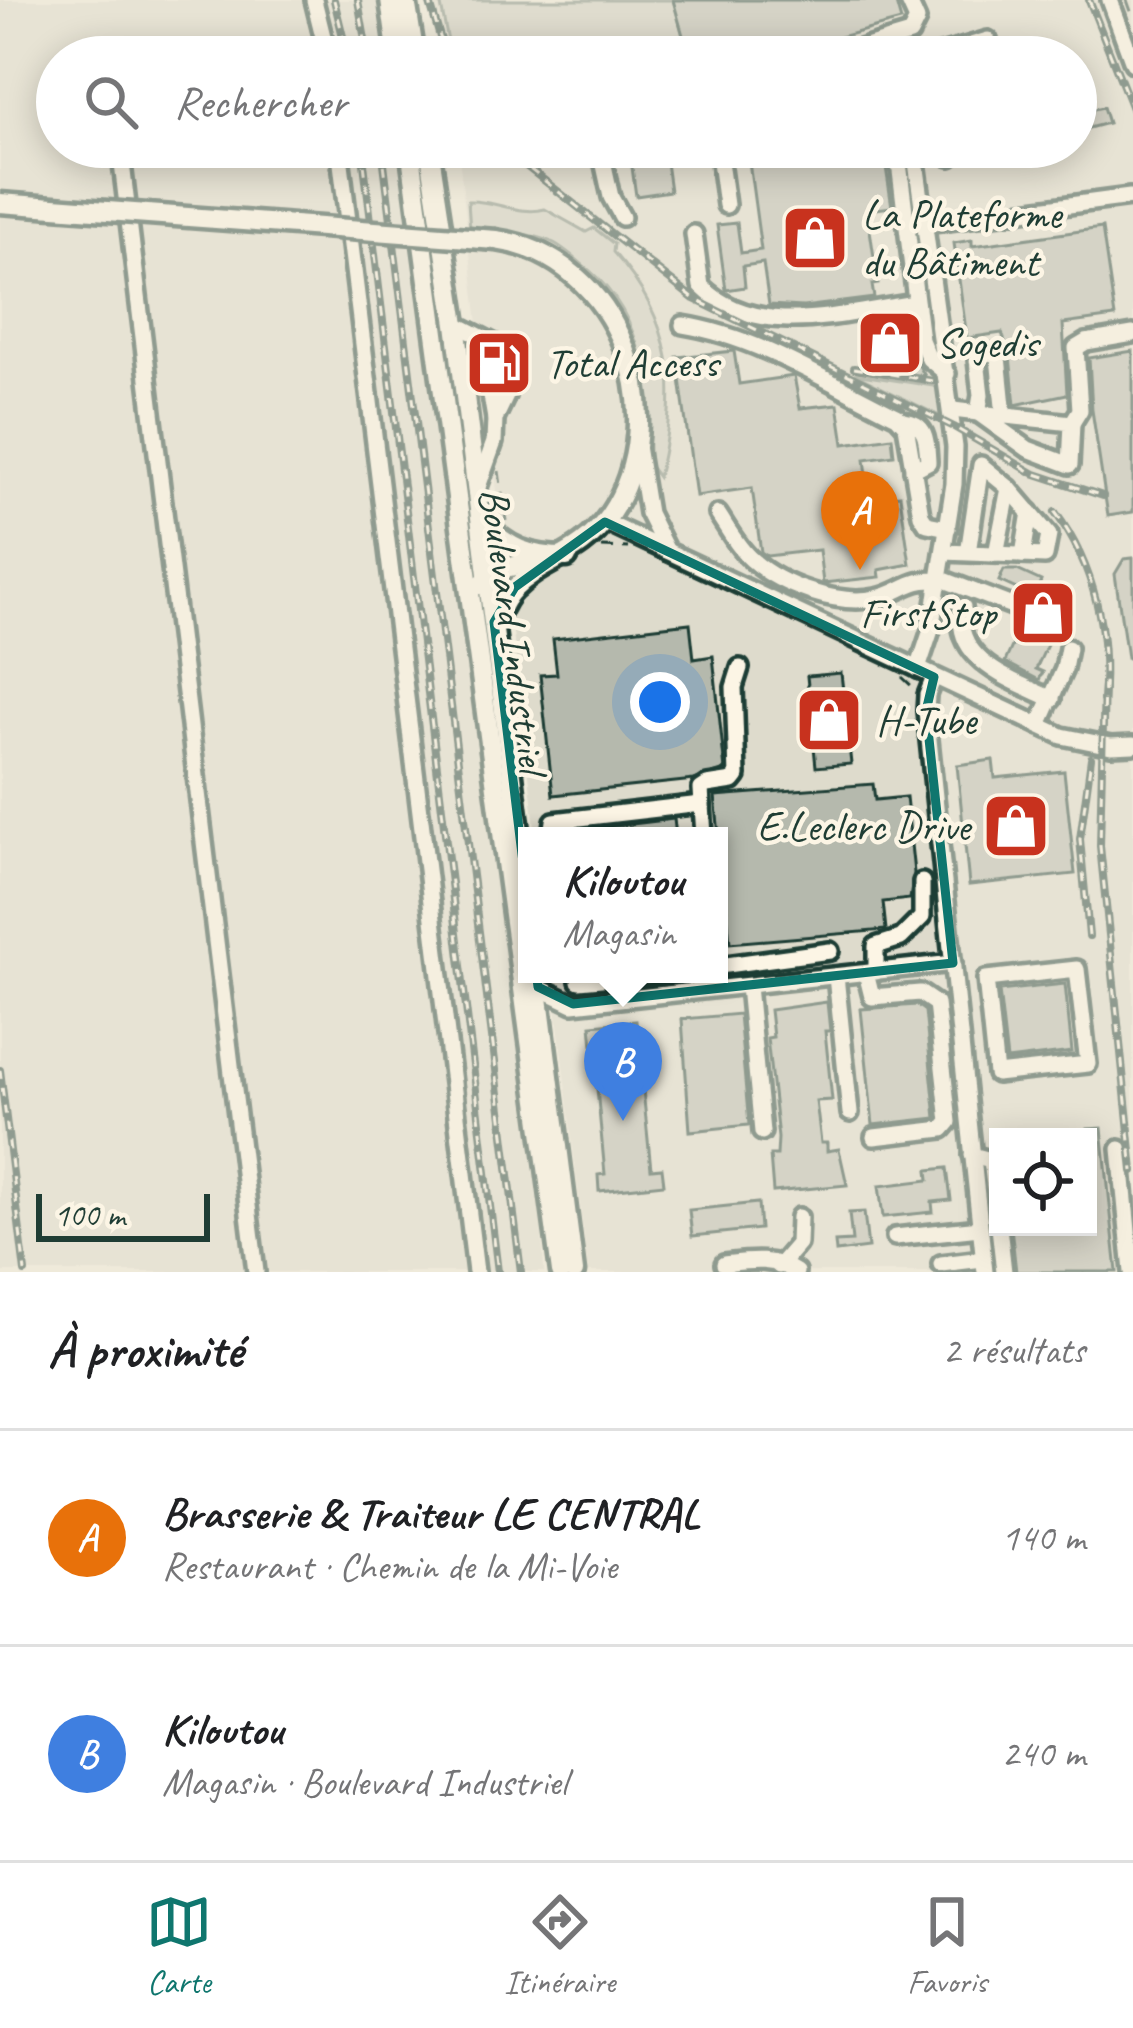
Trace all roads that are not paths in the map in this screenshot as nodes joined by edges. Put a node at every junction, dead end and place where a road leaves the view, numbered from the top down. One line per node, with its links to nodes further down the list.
1 (314, 0): 6 (street)
2 (390, 0): 7 (main road)
3 (406, 0): 8 (main road)
4 (908, 0): 9 (street)
5 (1110, 0): 10 (street)
6 (323, 36)
7 (395, 36)
8 (412, 36)
9 (907, 36)
10 (1133, 62)
11 (123, 168): 97 (street)
12 (343, 168): 98 (street)
13 (413, 168): 46 (main road, Boulevard Industriel)
14 (432, 168): 26 (main road, Boulevard Industriel)
15 (604, 168): 22 (street)
16 (721, 168): 21 (street)
17 (900, 168): 25 (street)
18 (917, 168): 23 (street)
19 (1130, 197): 23 (street)
20 (0, 203): 34 (main road, bridge)
21 (726, 205)
22 (622, 217)
23 (926, 224): 29 (street)
24 (694, 235): 25 (street)
25 (916, 303): 29 (street)
26 (456, 324): 36 (main road, Boulevard Industriel); 36 (street)
27 (683, 326): 39 (street)
28 (1133, 334): 33 (street)
29 (947, 374): 30 (street)
30 (952, 410): 31 (street); 39 (street)
31 (978, 412): 32 (street); 32 (street); 33 (street)
32 (1004, 416): 33 (street)
33 (1072, 423)
34 (637, 444): 40 (main road); 41 (street)
35 (1009, 488): 43 (street); 44 (street); 44 (street)
36 (477, 490): 38 (main road, Boulevard Industriel)
37 (718, 514): 47 (street)
38 (481, 519): 45 (main road); 46 (main road, Boulevard Industriel)
39 (948, 528): 42 (street)
40 (598, 529): 41 (street); 45 (main road)
41 (667, 551): 50 (street)
42 (944, 552): 43 (street); 48 (street)
43 (968, 554): 44 (street)
44 (996, 554)
45 (560, 556): 46 (main road); 49 (main road)
46 (476, 580): 49 (main road); 53 (main road, Boulevard Industriel); 66 (main road, Boulevard Industriel)
47 (788, 580): 48 (street); 50 (street)
48 (939, 580): 51 (street); 56 (street)
49 (515, 586): 53 (main road)
50 (778, 603): 56 (street)
51 (1012, 606)
52 (963, 607): 58 (street)
53 (494, 622): 62 (main road, Boulevard Industriel)
54 (1068, 648): 58 (street)
55 (740, 668): 61 (street)
56 (918, 669): 57 (street)
57 (934, 677): 59 (street); 68 (street)
58 (1052, 699): 59 (street)
59 (1039, 725): 60 (street)
60 (1133, 745)
61 (701, 804): 63 (street); 64 (street)
62 (519, 827)
63 (553, 827)
64 (703, 827)
65 (922, 882): 69 (street)
66 (518, 898)
67 (830, 951): 70 (street)
68 (952, 963): 69 (street); 79 (street)
69 (871, 972): 71 (street); 81 (street)
70 (728, 974)
71 (836, 976): 77 (street); 82 (street)
72 (728, 979): 77 (street)
73 (529, 983): 88 (main road, Boulevard Industriel)
74 (537, 983): 88 (main road)
75 (540, 983): 76 (street)
76 (683, 983)
77 (748, 986): 83 (street)
78 (990, 1017): 78 (street); 79 (street)
79 (958, 1021): 80 (street)
80 (968, 1110): 81 (street); 86 (street)
81 (948, 1112): 84 (street)
82 (850, 1113)
83 (762, 1132)
84 (874, 1137)
85 (1120, 1149): 102 (street)
86 (972, 1155): 87 (street); 90 (street)
87 (989, 1159)
88 (558, 1200): 99 (main road); 100 (main road)
89 (800, 1217): 96 (street)
90 (980, 1228): 92 (street); 95 (street)
91 (1000, 1236): 101 (street)
92 (895, 1237)
93 (724, 1264): 96 (street)
94 (952, 1266): 95 (street)
95 (984, 1266)
96 (783, 1269)
97 (256, 1272)
98 (476, 1272)
99 (560, 1272)
100 (574, 1272)
101 (1004, 1272)
102 (1132, 1272)

